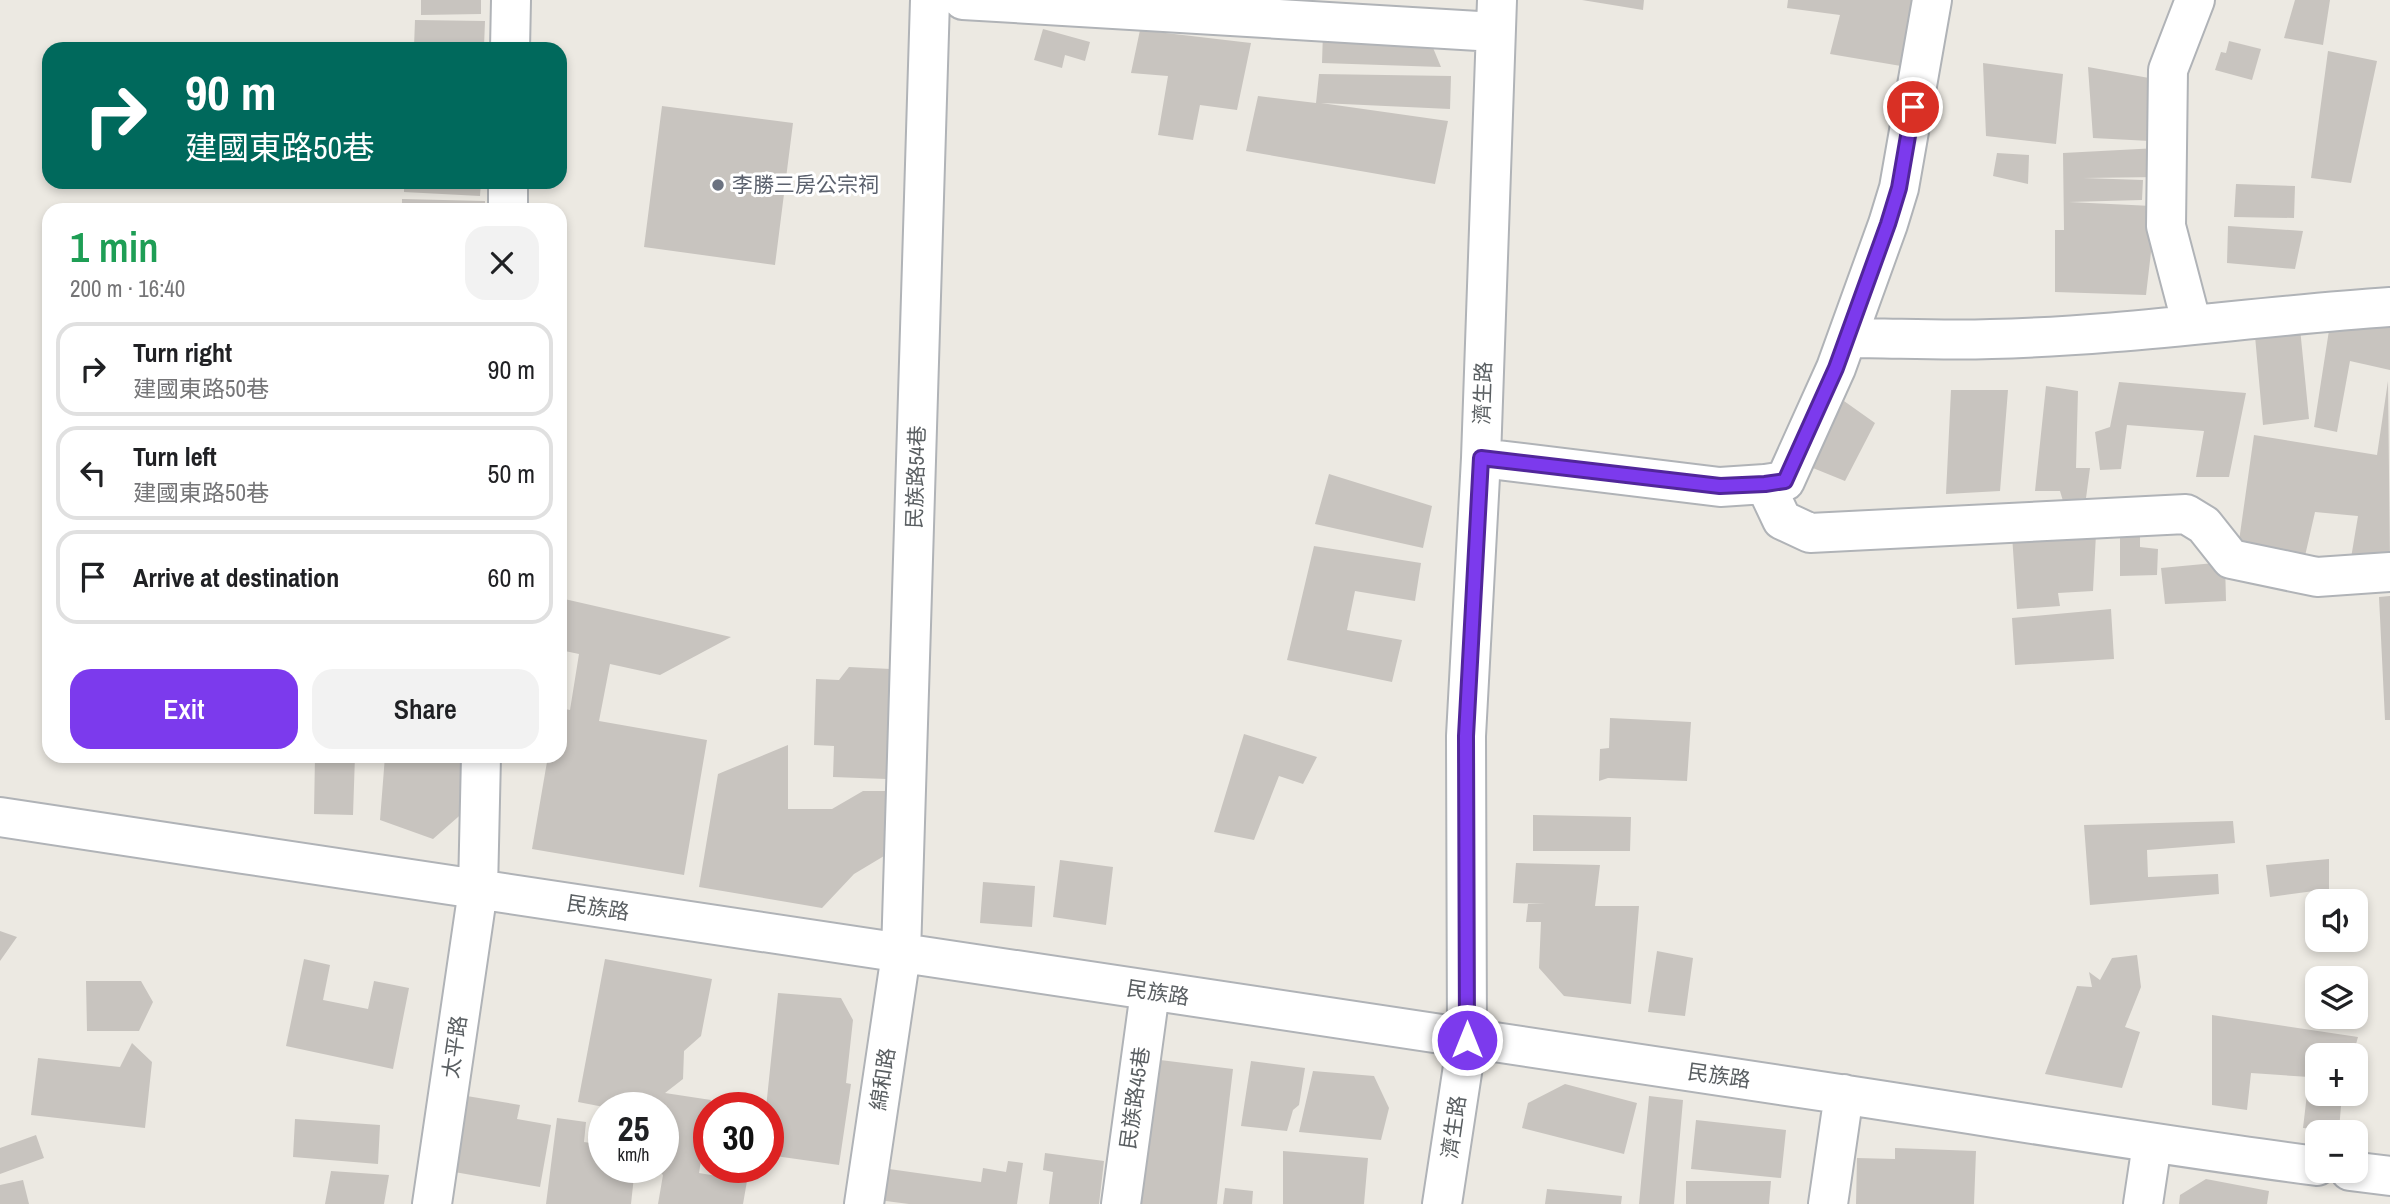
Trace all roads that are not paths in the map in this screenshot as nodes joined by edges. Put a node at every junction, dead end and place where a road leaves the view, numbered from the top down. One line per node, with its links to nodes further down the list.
1 (511, 0): 7 (street)
2 (930, 0): 17 (street, 民族路54巷)
3 (963, 0): 6 (street)
4 (1932, 0): 10 (street)
5 (2195, 0): 9 (street)
6 (1496, 16): 11 (street, 濟生路)
7 (510, 42)
8 (2390, 307): 9 (street)
9 (2192, 325): 10 (street)
10 (1847, 338): 12 (street)
11 (1481, 458): 12 (street); 19 (street, 濟生路)
12 (1765, 484): 13 (street)
13 (2390, 572)
14 (481, 763): 16 (street, 太平路)
15 (0, 817): 16 (street, 民族路)
16 (478, 890): 17 (street, 民族路); 25 (street, 太平路)
17 (901, 954): 18 (street, 民族路); 26 (street, 綿和路)
18 (1150, 992): 19 (street, 民族路); 27 (street, 民族路45巷)
19 (1467, 1040): 20 (street, 民族路); 28 (street, 濟生路)
20 (1844, 1094): 21 (street, 民族路); 29 (street)
21 (2152, 1144): 22 (street, 民族路); 30 (street)
22 (2305, 1164)
23 (2368, 1173): 24 (street)
24 (2390, 1176)
25 (432, 1204)
26 (864, 1204)
27 (1121, 1204)
28 (1442, 1204)
29 (1828, 1204)
30 (2143, 1204)

